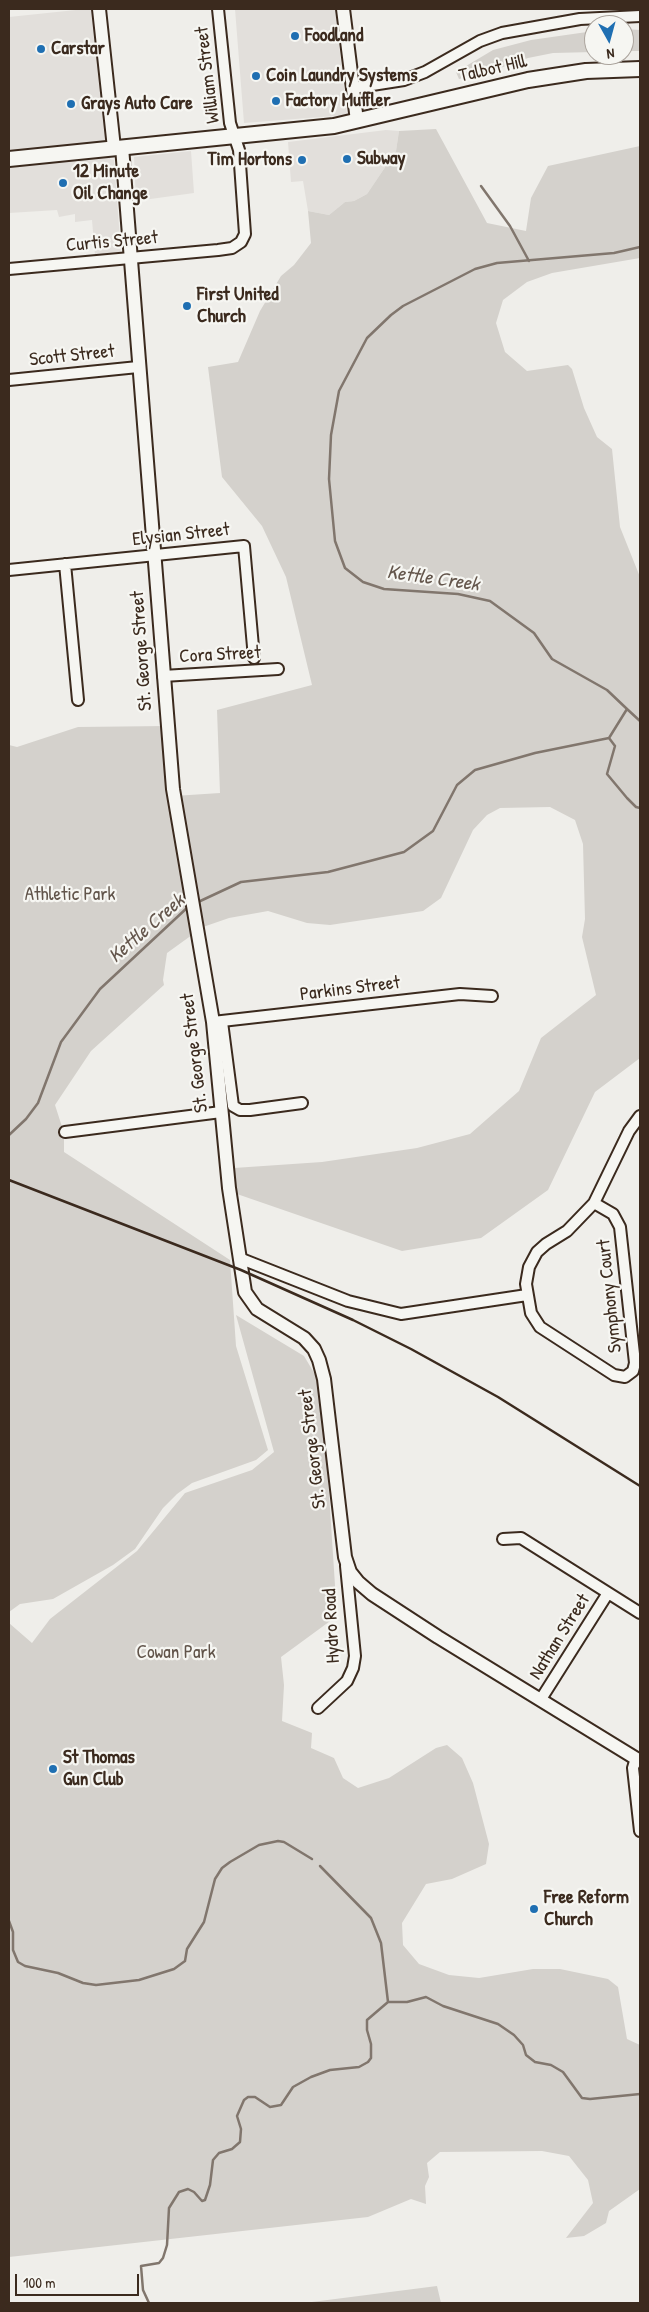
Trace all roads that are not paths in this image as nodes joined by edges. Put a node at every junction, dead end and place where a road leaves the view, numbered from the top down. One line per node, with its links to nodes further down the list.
1 (99, 9): 9 (street, St. George Street)
2 (218, 9): 8 (street, William Street)
3 (343, 9): 6 (street)
4 (640, 16): 6 (street)
5 (640, 69): 7 (main road, Talbot Hill)
6 (353, 88): 7 (street)
7 (357, 121): 8 (main road, Talbot Hill)
8 (234, 136): 9 (main road, Talbot Hill); 11 (street, William Street)
9 (118, 147): 10 (main road, Talbot Hill); 12 (street, St. George Street)
10 (9, 159)
11 (218, 250): 12 (street, Curtis Street)
12 (131, 258): 13 (street, Curtis Street); 14 (street, St. George Street)
13 (9, 269)
14 (138, 367): 15 (street, Scott Street); 16 (street, St. George Street)
15 (9, 380)
16 (153, 555): 17 (street, Elysian Street); 19 (street, Elysian Street); 21 (street, St. George Street)
17 (65, 564): 18 (street, Elysian Street); 22 (street)
18 (9, 570)
19 (254, 658)
20 (278, 669): 21 (street, Cora Street)
21 (163, 676): 24 (street, St. George Street)
22 (78, 700)
23 (492, 996): 24 (street, Parkins Street)
24 (217, 1022): 25 (street); 26 (street, St. George Street)
25 (302, 1103)
26 (221, 1112): 28 (street); 30 (street, St. George Street)
27 (640, 1116): 29 (street, Symphony Court)
28 (65, 1132)
29 (594, 1203): 31 (street, Symphony Court); 31 (street, Symphony Court)
30 (239, 1258): 31 (street); 33 (street, St. George Street)
31 (527, 1295)
32 (503, 1539): 34 (street)
33 (345, 1557): 36 (street, St. George Street); 37 (street, Hydro Road)
34 (608, 1593): 35 (street); 36 (street, Nathan Street)
35 (640, 1613)
36 (541, 1699): 38 (street, St. George Street)
37 (318, 1708)
38 (638, 1760): 39 (street)
39 (640, 1831)

